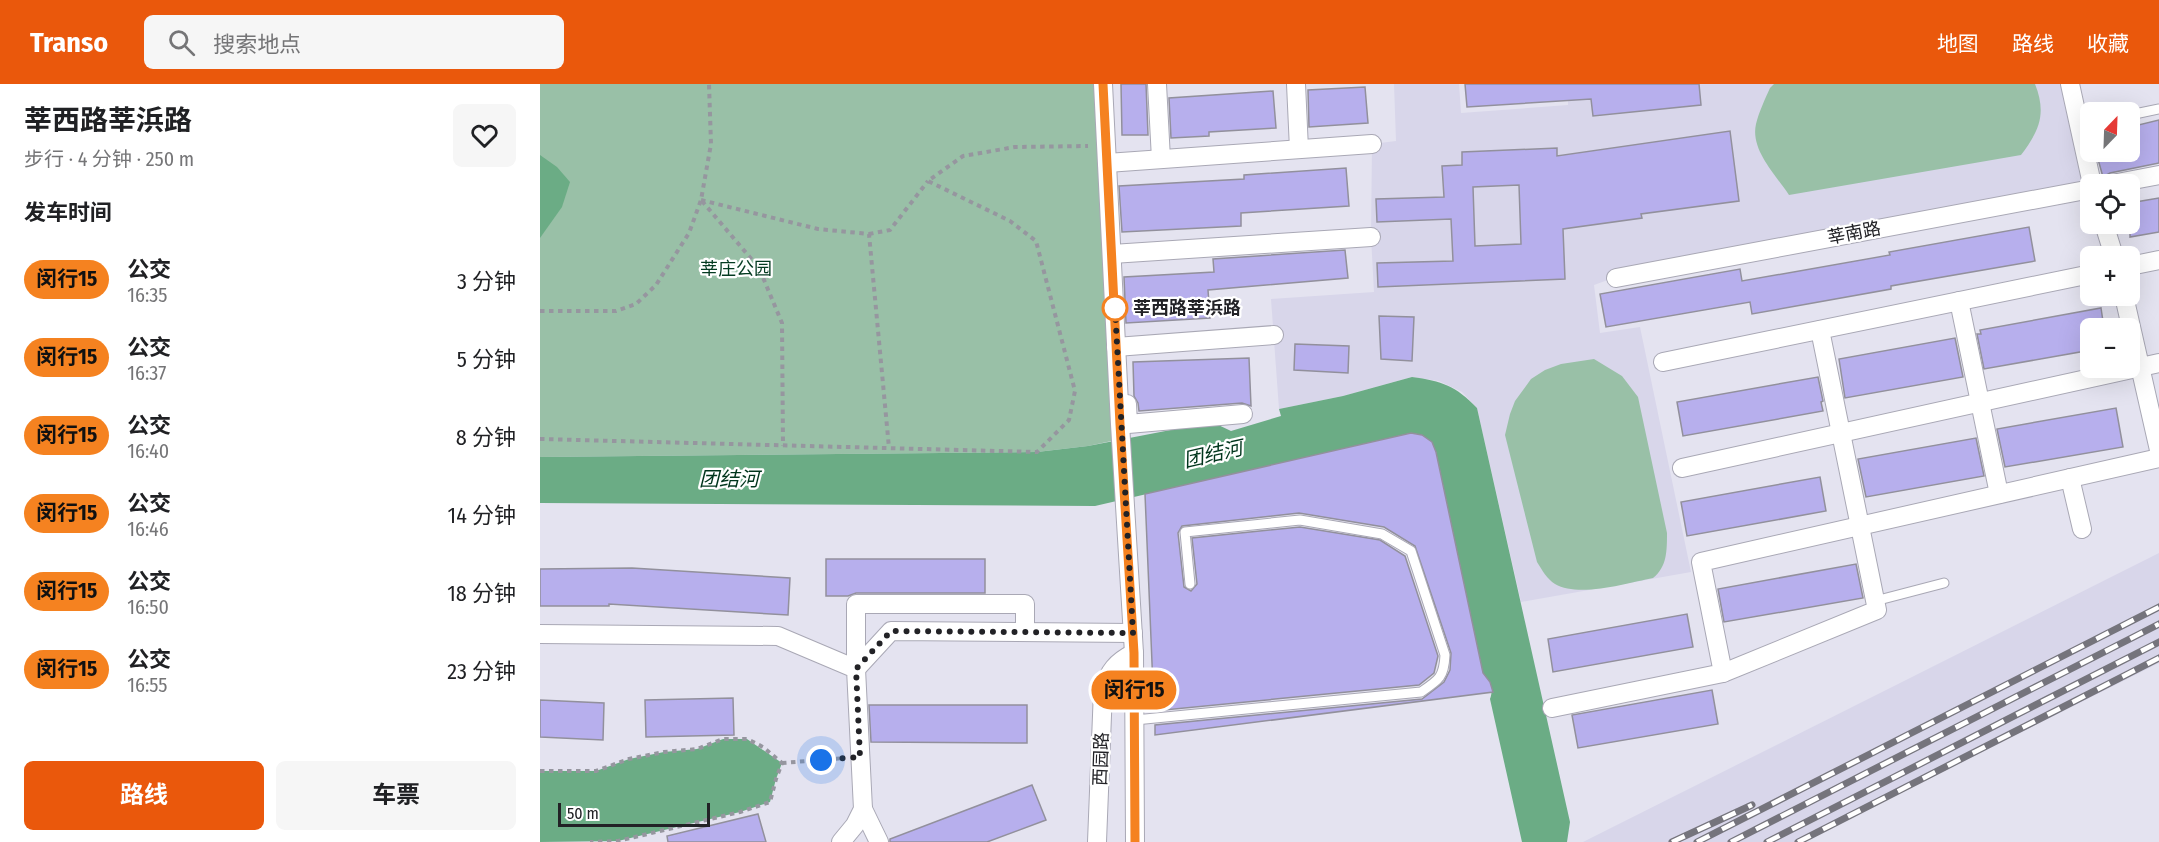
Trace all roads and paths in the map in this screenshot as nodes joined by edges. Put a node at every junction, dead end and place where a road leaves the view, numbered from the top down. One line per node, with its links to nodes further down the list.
1 (709, 84): 17 (path)
2 (1103, 84): 11 (street)
3 (1157, 84): 12 (street)
4 (1296, 84): 10 (street)
5 (2070, 84): 7 (street)
6 (2159, 109): 8 (lane)
7 (2080, 111)
8 (2140, 113)
9 (1372, 144): 10 (street)
10 (1299, 150): 12 (street)
11 (1107, 154): 12 (street); 15 (path); 20 (street)
12 (1161, 159)
13 (2159, 175): 14 (street)
14 (2140, 179)
15 (928, 181): 18 (path); 40 (path)
16 (2080, 191): 24 (street, 莘南路)
17 (701, 200): 18 (path); 26 (path); 39 (path)
18 (869, 234): 40 (path)
19 (1371, 237): 20 (street)
20 (1112, 254): 29 (street)
21 (2159, 260): 22 (street)
22 (2140, 264)
23 (2080, 276): 25 (street)
24 (1616, 278)
25 (1959, 301): 27 (street); 35 (street)
26 (540, 311)
27 (1820, 330): 30 (street); 37 (street)
28 (1274, 335): 29 (street)
29 (1116, 347): 34 (street)
30 (1663, 362)
31 (2159, 363): 32 (street)
32 (2140, 367): 41 (street)
33 (2090, 378): 35 (street)
34 (1118, 379): 36 (street); 52 (street)
35 (1980, 402): 37 (street); 45 (street)
36 (1243, 414)
37 (1841, 433): 43 (street); 46 (street)
38 (540, 439): 39 (path)
39 (783, 446): 40 (path)
40 (889, 448)
41 (2159, 450)
42 (2159, 458): 44 (street)
43 (1682, 468)
44 (2070, 478): 45 (street); 47 (street)
45 (1999, 494): 46 (street)
46 (1860, 526): 50 (street); 56 (street)
47 (2082, 529)
48 (1944, 583): 50 (lane)
49 (1190, 584): 58 (lane)
50 (1875, 601): 56 (street)
51 (1025, 632): 52 (street); 55 (street); 55 (street)
52 (1133, 633): 54 (street)
53 (540, 634): 55 (street)
54 (1134, 653): 58 (street); 67 (street, 西园路)
55 (856, 669): 59 (street)
56 (1723, 673): 57 (street)
57 (1552, 708)
58 (1135, 720): 68 (street)
59 (860, 757): 60 (path); 62 (street)
60 (782, 763): 61 (path); 63 (path)
61 (540, 771)
62 (863, 809): 65 (street); 66 (street)
63 (597, 841): 64 (path)
64 (590, 842)
65 (841, 842)
66 (879, 842)
67 (1097, 842)
68 (1135, 842)

